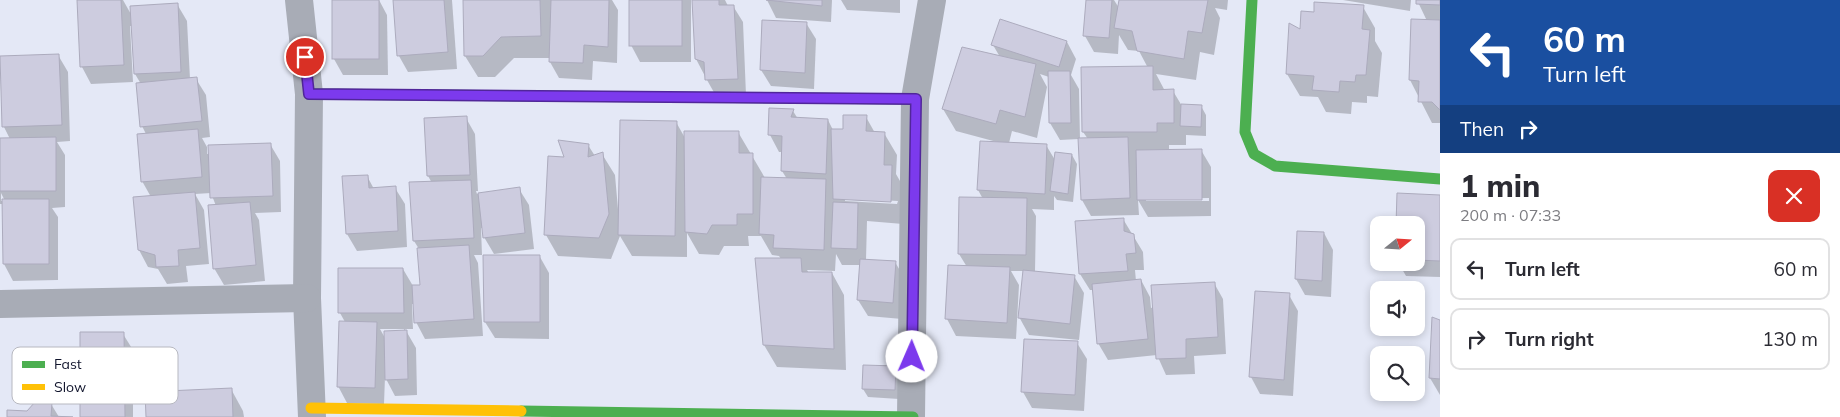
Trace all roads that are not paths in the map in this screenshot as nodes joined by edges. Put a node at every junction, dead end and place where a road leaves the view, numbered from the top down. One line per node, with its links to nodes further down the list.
1 (299, 0): 4 (street)
2 (932, 0): 5 (street)
3 (1252, 0): 6 (street)
4 (309, 94): 5 (street); 7 (street)
5 (916, 99): 11 (street)
6 (1440, 179)
7 (307, 298): 8 (street); 9 (street)
8 (0, 304)
9 (312, 412): 10 (street)
10 (785, 416): 11 (street)
11 (912, 417)

